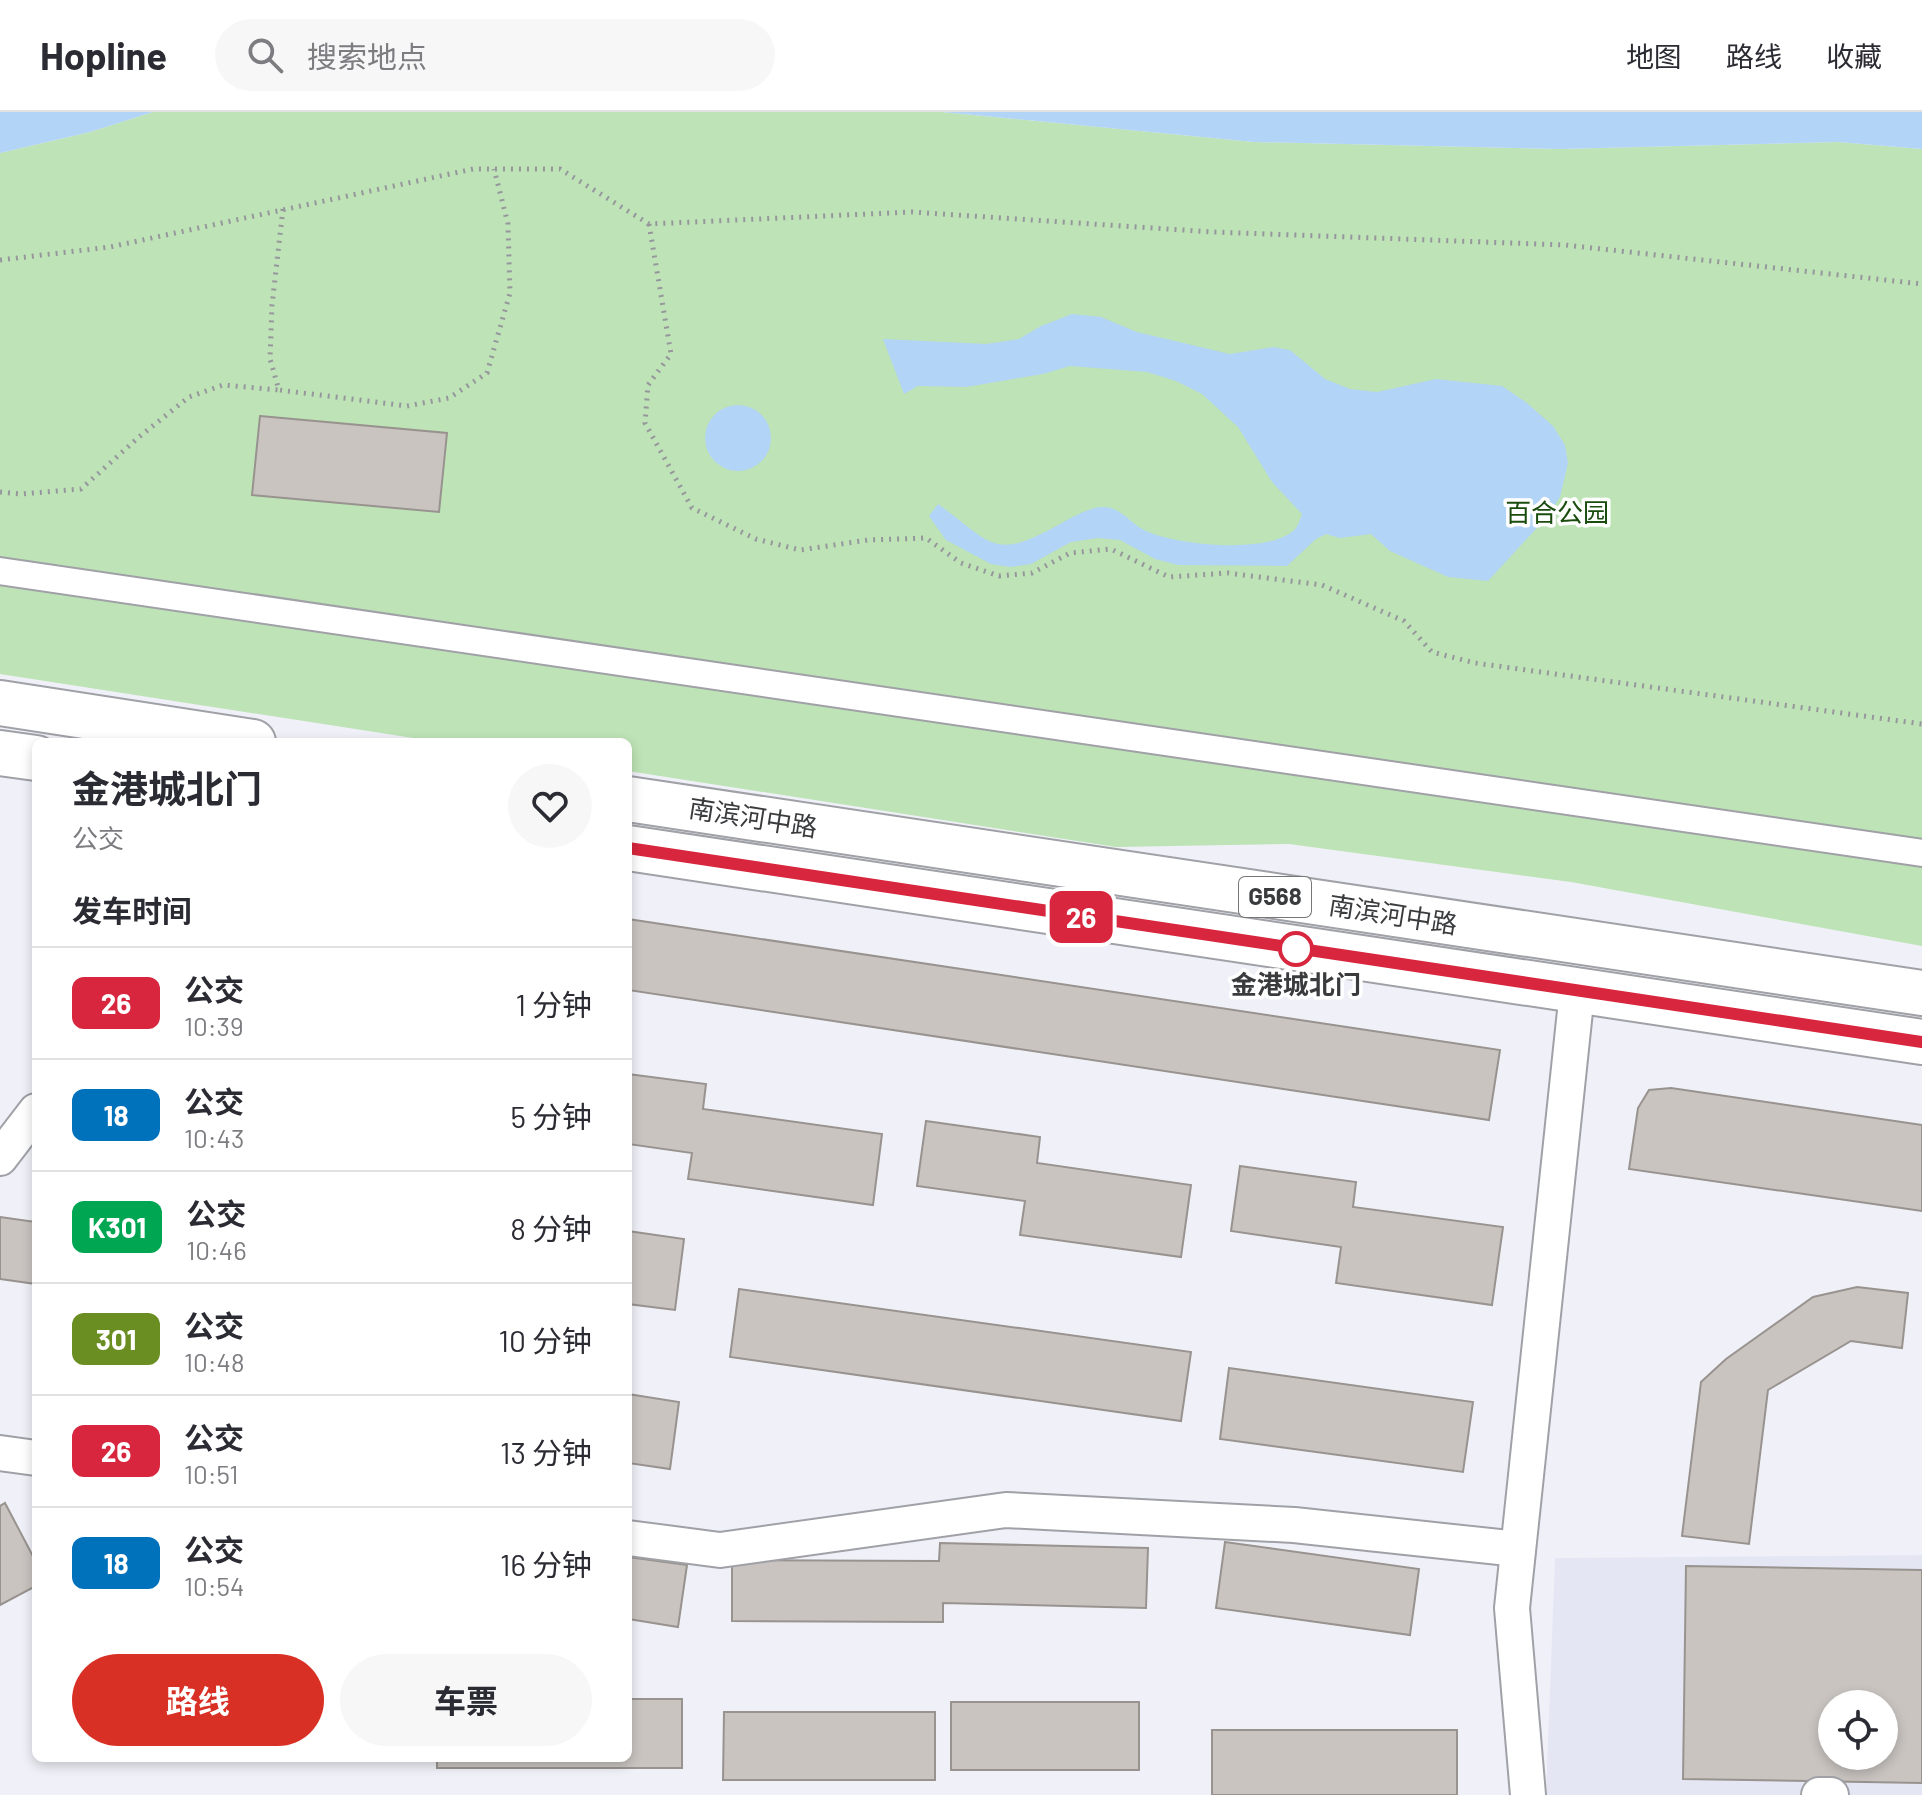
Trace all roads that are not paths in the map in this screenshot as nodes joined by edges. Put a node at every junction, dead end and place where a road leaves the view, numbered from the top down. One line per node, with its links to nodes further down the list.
1 (0, 571): 8 (street)
2 (0, 703): 3 (highway)
3 (227, 738)
4 (0, 753): 5 (highway)
5 (32, 757)
6 (632, 800): 10 (highway, 南滨河中路 / G568)
7 (632, 849): 9 (highway, 南滨河中路 / G568)
8 (1922, 853)
9 (1577, 992): 11 (highway, 南滨河中路 / G568); 17 (street)
10 (1922, 993)
11 (1922, 1042)
12 (32, 1116): 13 (street)
13 (0, 1158)
14 (0, 1453): 15 (street)
15 (32, 1457)
16 (632, 1539): 17 (street)
17 (1518, 1549): 18 (street)
18 (1528, 1795)
19 (1819, 1795): 20 (street)
20 (1831, 1795)

